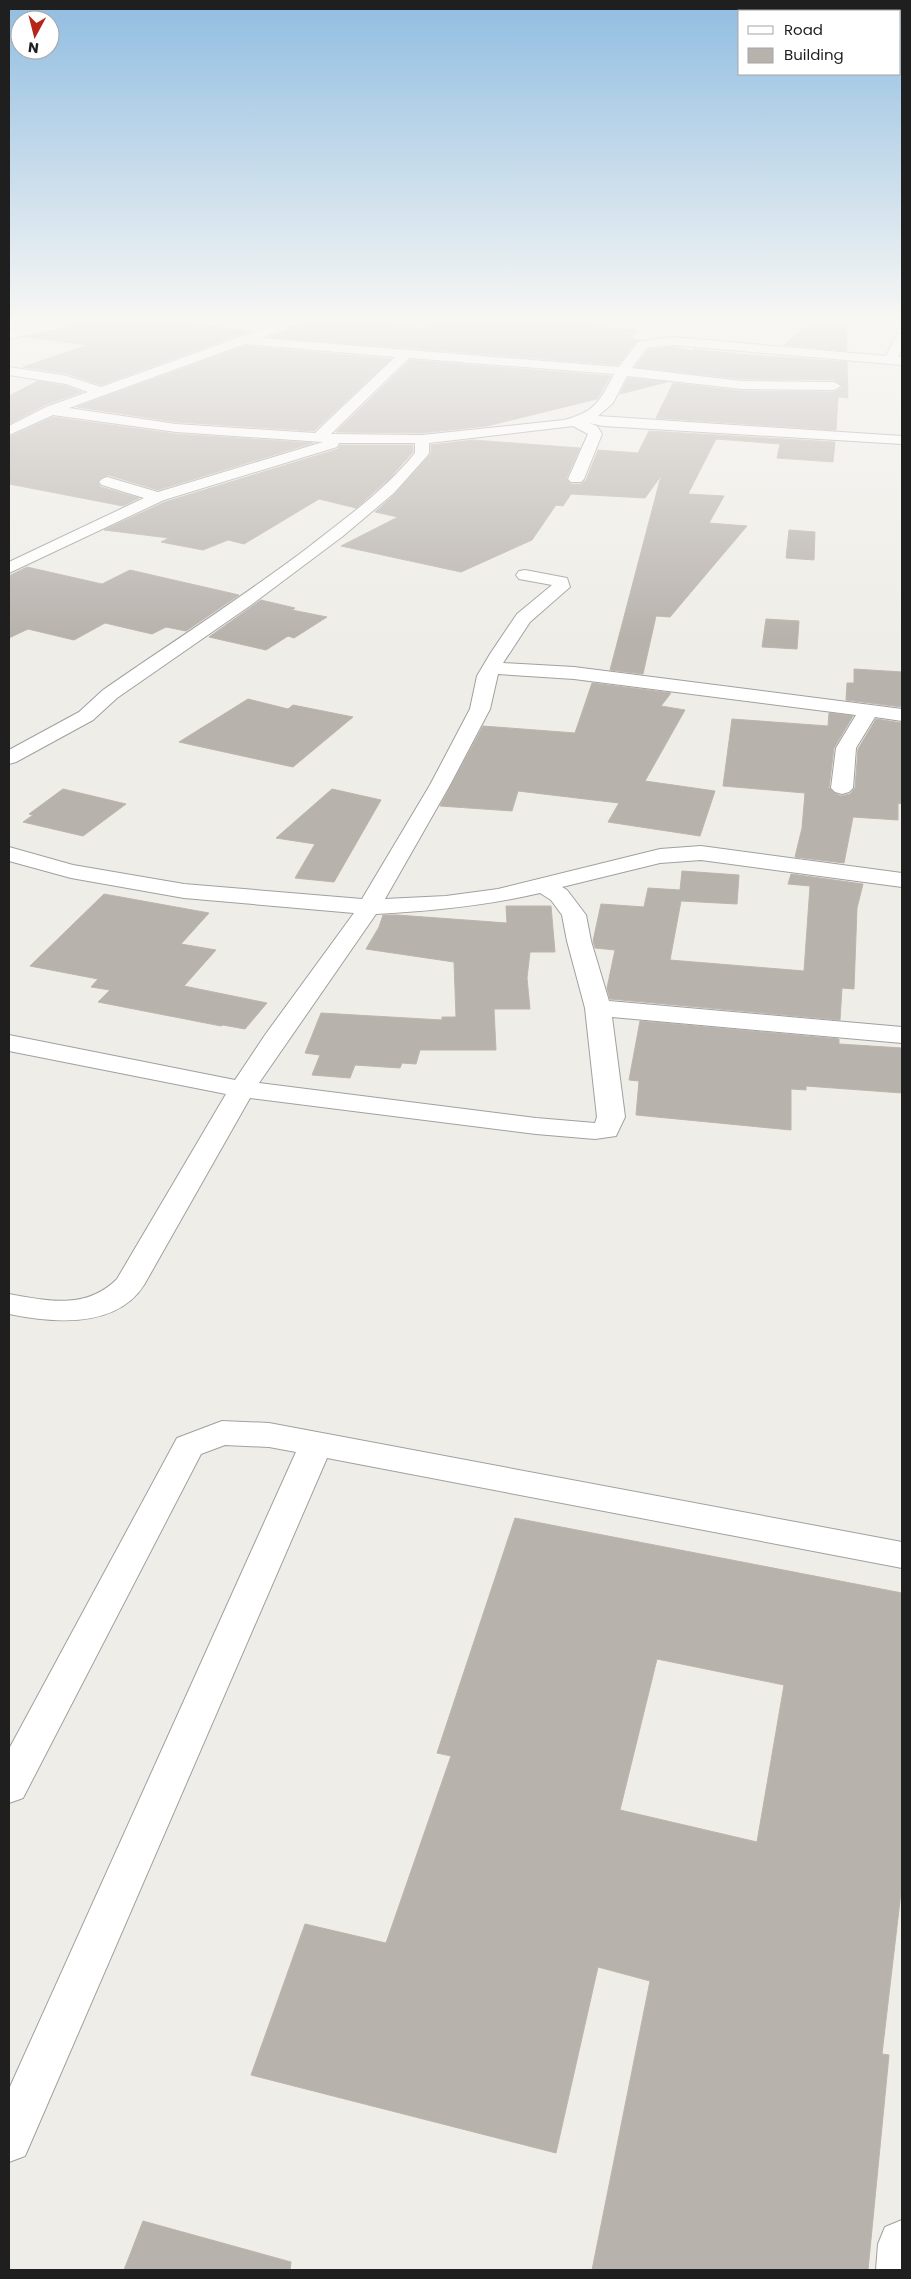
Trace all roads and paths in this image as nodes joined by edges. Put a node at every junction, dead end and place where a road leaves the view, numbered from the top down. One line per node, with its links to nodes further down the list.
1 (20, 425): 7 (street)
2 (168, 425): 8 (street)
3 (331, 425): 8 (street)
4 (537, 425): 9 (street)
5 (588, 425): 12 (street)
6 (658, 425): 11 (street)
7 (9, 431)
8 (318, 438): 10 (street)
9 (422, 439): 10 (street); 20 (street)
10 (348, 440): 14 (street)
11 (902, 440)
12 (576, 480)
13 (107, 482): 14 (street)
14 (158, 497): 15 (street)
15 (9, 568)
16 (525, 574): 17 (street)
17 (492, 668): 18 (street); 25 (street)
18 (868, 712): 19 (street); 21 (street)
19 (902, 715)
20 (9, 758)
21 (842, 788)
22 (9, 854): 25 (street)
23 (902, 880): 24 (street)
24 (544, 885): 25 (street); 26 (street)
25 (369, 907): 29 (street)
26 (598, 1008): 27 (street); 29 (street)
27 (902, 1035)
28 (9, 1043): 29 (street)
29 (242, 1089): 30 (street)
30 (9, 1304)
31 (316, 1444): 32 (street); 33 (street); 34 (street)
32 (902, 1555)
33 (9, 1786)
34 (9, 2140)
35 (902, 2244): 36 (street)
36 (900, 2270)

